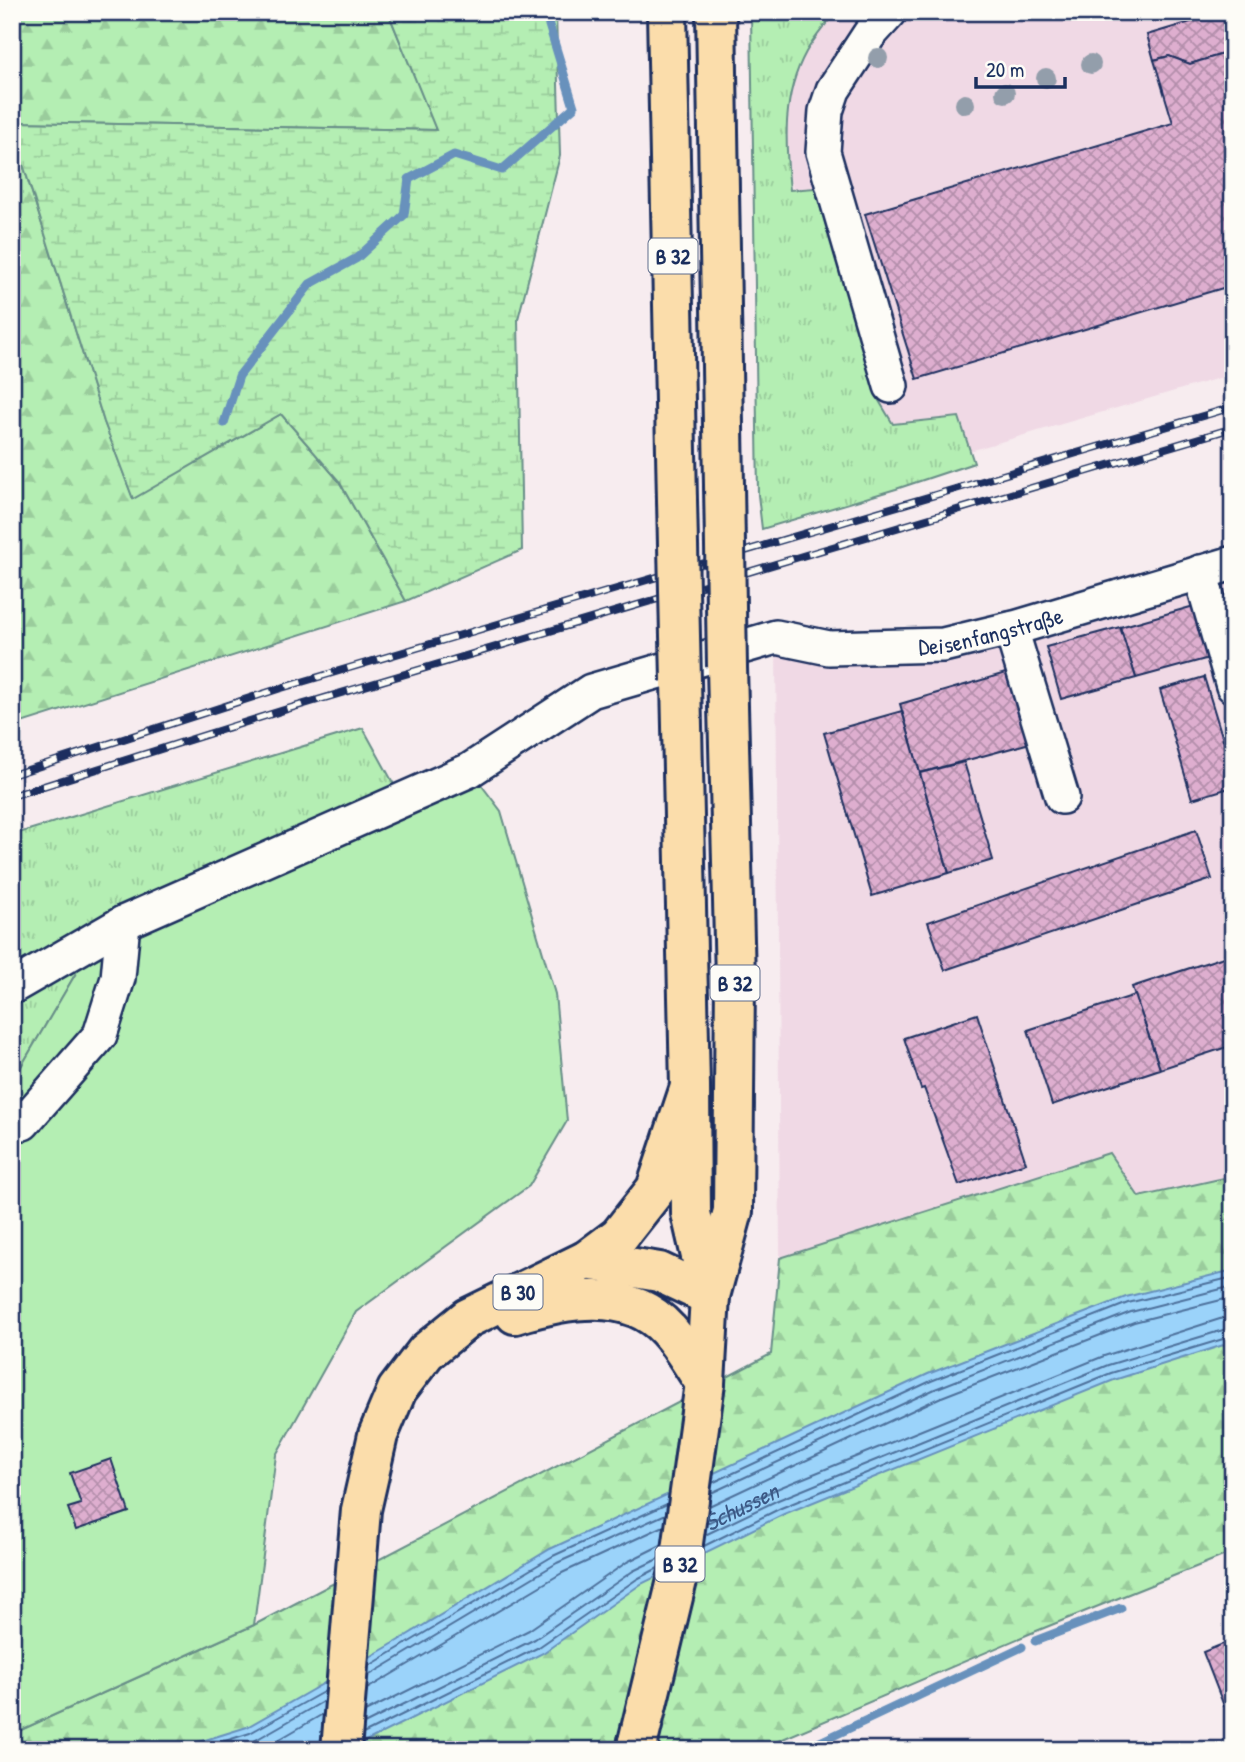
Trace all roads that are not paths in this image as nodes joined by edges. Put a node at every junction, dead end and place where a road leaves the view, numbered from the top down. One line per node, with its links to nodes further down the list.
1 (667, 12): 12 (main road, B 32, bridge)
2 (716, 12): 15 (main road, B 32, bridge)
3 (890, 12): 4 (street)
4 (891, 386)
5 (1233, 563): 6 (street, Deisenfangstraße)
6 (1200, 572): 7 (street, Deisenfangstraße); 8 (street)
7 (1011, 628): 9 (street); 10 (street, Deisenfangstraße)
8 (1233, 686)
9 (1062, 797)
10 (123, 923): 11 (street); 13 (street)
11 (12, 987)
12 (690, 1087): 14 (main road, B 30); 15 (main road, B 32)
13 (23, 1123)
14 (587, 1260): 15 (main road); 17 (main road, B 30)
15 (710, 1296): 16 (main road, B 32)
16 (705, 1383): 17 (main road); 18 (main road, B 32)
17 (371, 1503): 19 (main road, B 30); 20 (main road)
18 (638, 1747)
19 (341, 1750)
20 (358, 1750)

